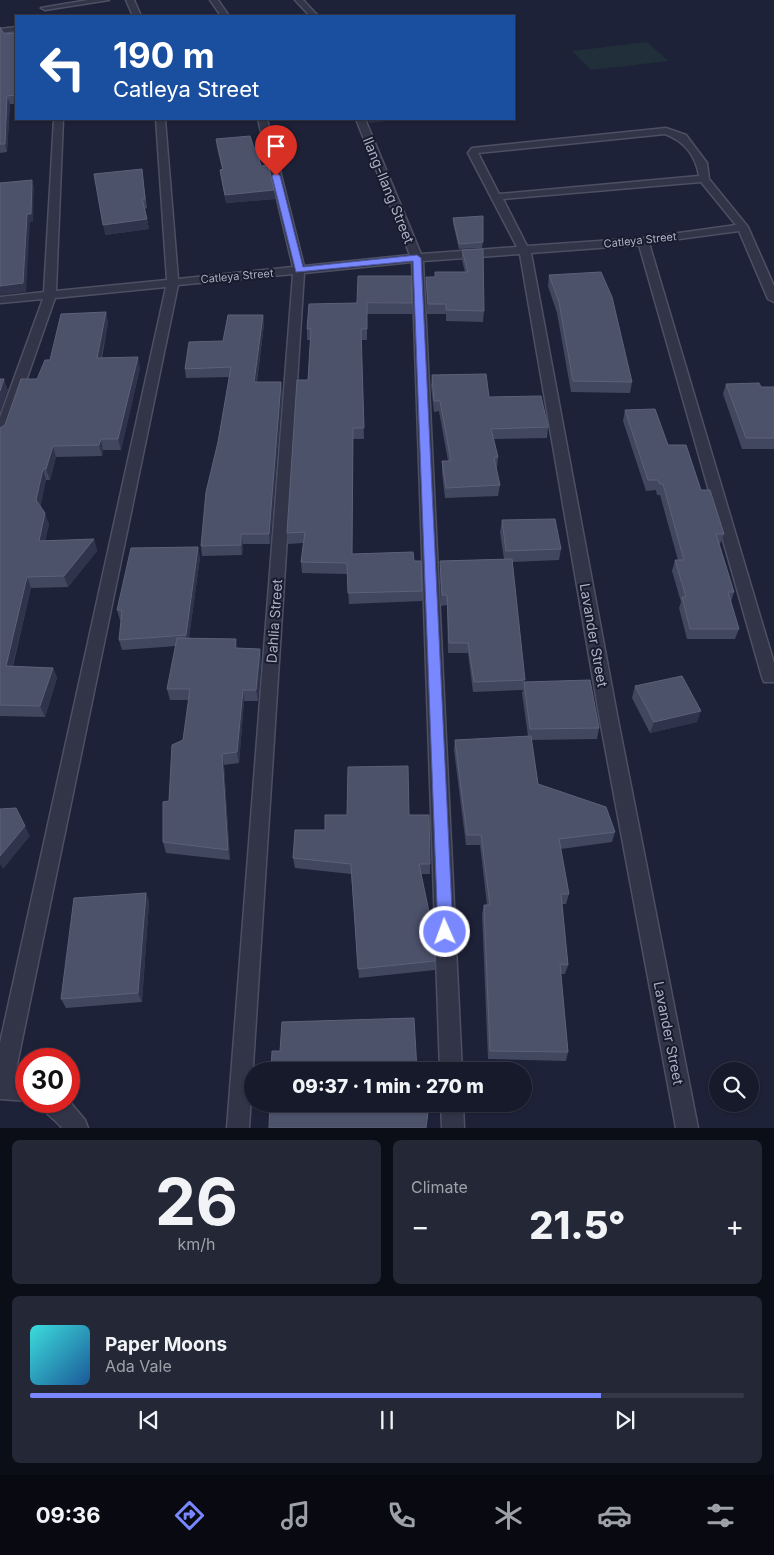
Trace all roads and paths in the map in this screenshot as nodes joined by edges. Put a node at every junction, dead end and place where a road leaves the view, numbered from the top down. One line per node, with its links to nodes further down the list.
1 (105, 0): 5 (street)
2 (130, 0): 6 (street)
3 (214, 0): 7 (street)
4 (299, 0): 8 (street)
5 (45, 8)
6 (137, 15)
7 (224, 15)
8 (313, 15)
9 (15, 29): 10 (street)
10 (0, 31)
11 (58, 120): 23 (street)
12 (160, 120): 22 (street)
13 (262, 120): 21 (street, Dahlia Street)
14 (360, 120): 20 (street, Ilang-Ilang Street)
15 (704, 179): 16 (street); 16 (street, Lavander Street); 17 (street)
16 (496, 198): 19 (street, Lavander Street)
17 (743, 227): 18 (street, Catleya Street); 24 (street)
18 (643, 241): 19 (street, Catleya Street); 27 (street)
19 (525, 252): 20 (street, Catleya Street); 36 (street, Lavander Street)
20 (417, 258): 21 (street, Catleya Street); 28 (street, Ilang-Ilang Street)
21 (299, 270): 22 (street, Catleya Street); 34 (street, Dahlia Street)
22 (173, 282): 23 (street, Catleya Street); 29 (street)
23 (50, 295): 25 (street, Catleya Street); 26 (street)
24 (774, 299)
25 (0, 300)
26 (0, 435)
27 (770, 677)
28 (451, 1062)
29 (0, 1088): 30 (street)
30 (15, 1090)
31 (452, 1112): 35 (street)
32 (65, 1113): 33 (street)
33 (77, 1128)
34 (238, 1128)
35 (453, 1128)
36 (687, 1128)

